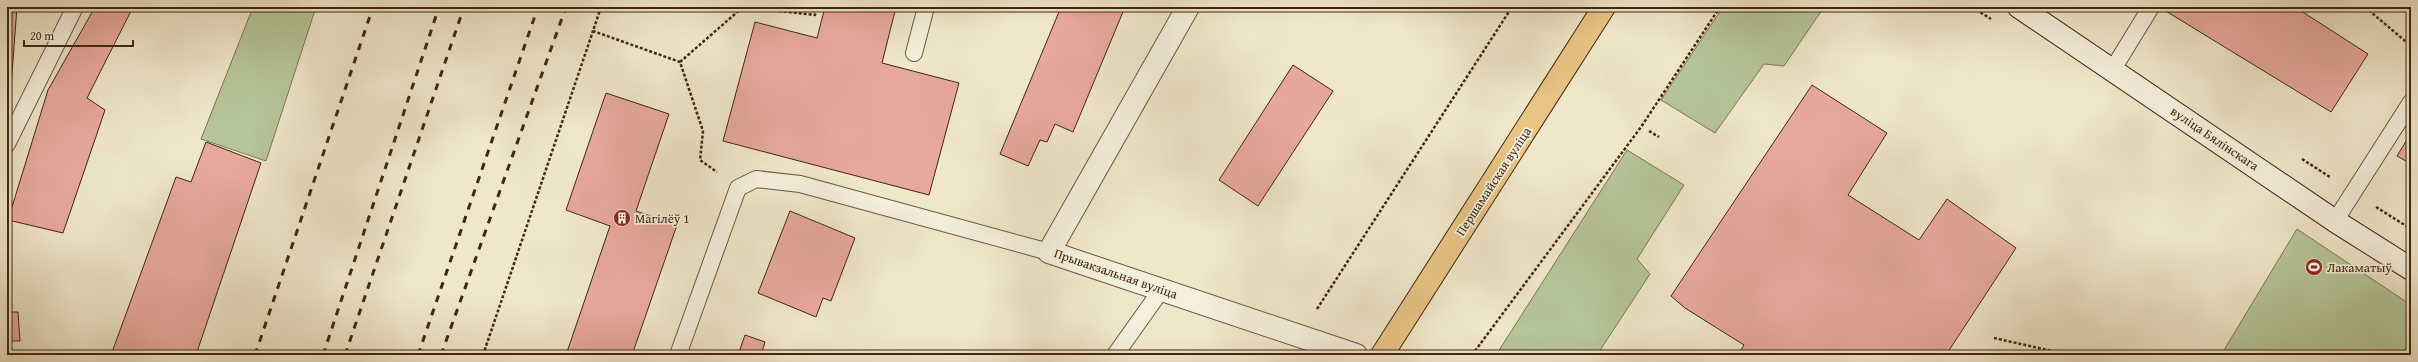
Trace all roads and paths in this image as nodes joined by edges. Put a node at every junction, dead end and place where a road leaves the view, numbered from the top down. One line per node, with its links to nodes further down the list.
1 (75, 7): 21 (lane)
2 (601, 7): 13 (path)
3 (744, 7): 4 (path); 16 (path)
4 (817, 7)
5 (926, 7): 15 (lane)
6 (1188, 7): 24 (street, Прывакзальная вуліца)
7 (1512, 7): 27 (path)
8 (1604, 7): 33 (main road, Першамайская вуліца)
9 (1720, 7): 34 (path)
10 (2019, 7): 17 (street, вуліца Бялінскага)
11 (2151, 7): 17 (lane)
12 (2366, 7): 14 (path)
13 (593, 32): 16 (path); 29 (path)
14 (2411, 46)
15 (914, 53)
16 (680, 62): 22 (path)
17 (2113, 69): 23 (street, вуліца Бялінскага)
18 (2411, 102): 23 (lane)
19 (1648, 131): 20 (path)
20 (1659, 137)
21 (7, 144)
22 (738, 188): 24 (lane); 30 (lane)
23 (2335, 221): 25 (street, вуліца Бялінскага)
24 (1049, 252): 26 (street, Прывакзальная вуліца)
25 (2411, 269)
26 (1162, 289): 27 (street, Прывакзальная вуліца); 31 (lane)
27 (1300, 335): 32 (street, Прывакзальная вуліца)
28 (1994, 338): 35 (path)
29 (483, 355)
30 (678, 355)
31 (1115, 355)
32 (1356, 355)
33 (1382, 355)
34 (1472, 355)
35 (2070, 355)

